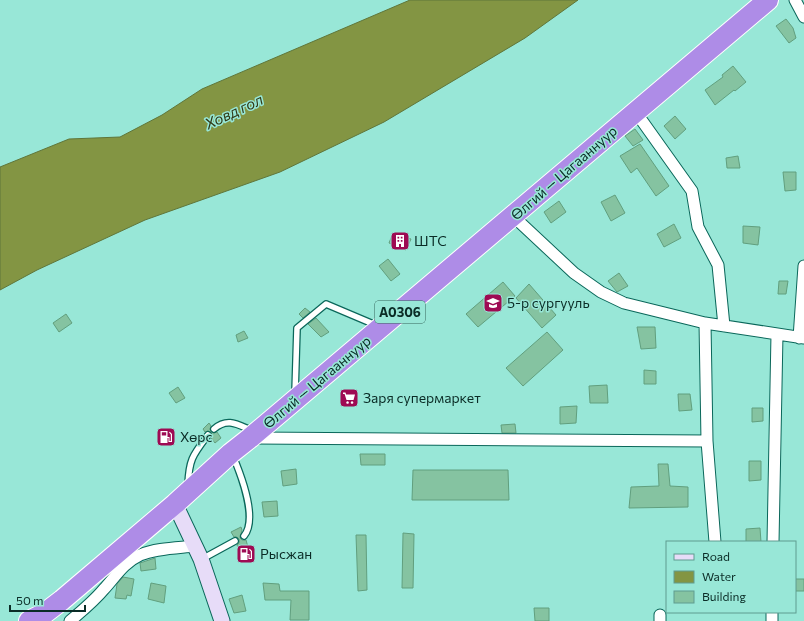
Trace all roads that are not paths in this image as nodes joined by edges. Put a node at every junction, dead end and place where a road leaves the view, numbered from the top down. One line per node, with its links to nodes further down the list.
1 (768, 0): 4 (highway, Өлгий — Цагааннуур / A0306)
2 (795, 0): 3 (street)
3 (804, 17)
4 (635, 112): 5 (highway, Өлгий — Цагааннуур / A0306); 8 (street)
5 (513, 216): 7 (street); 9 (highway, Өлгий — Цагааннуур / A0306)
6 (804, 266): 11 (street)
7 (705, 323): 8 (street); 16 (street)
8 (724, 326): 10 (street)
9 (382, 327): 12 (highway, Өлгий — Цагааннуур / A0306); 12 (lane)
10 (777, 334): 11 (street); 22 (street)
11 (802, 338)
12 (295, 401): 15 (highway, Өлгий — Цагааннуур / A0306)
13 (214, 429): 15 (lane)
14 (208, 435): 18 (lane)
15 (254, 435): 16 (street); 17 (highway, Өлгий — Цагааннуур / A0306)
16 (706, 441): 21 (street)
17 (231, 453): 18 (highway, Өлгий — Цагааннуур / A0306); 19 (lane)
18 (181, 498): 23 (street); 25 (highway, Өлгий — Цагааннуур / A0306)
19 (244, 536)
20 (235, 541): 24 (lane)
21 (715, 541)
22 (774, 541)
23 (195, 546): 24 (street); 26 (street)
24 (201, 559): 27 (street)
25 (40, 618)
26 (70, 621)
27 (222, 621)

